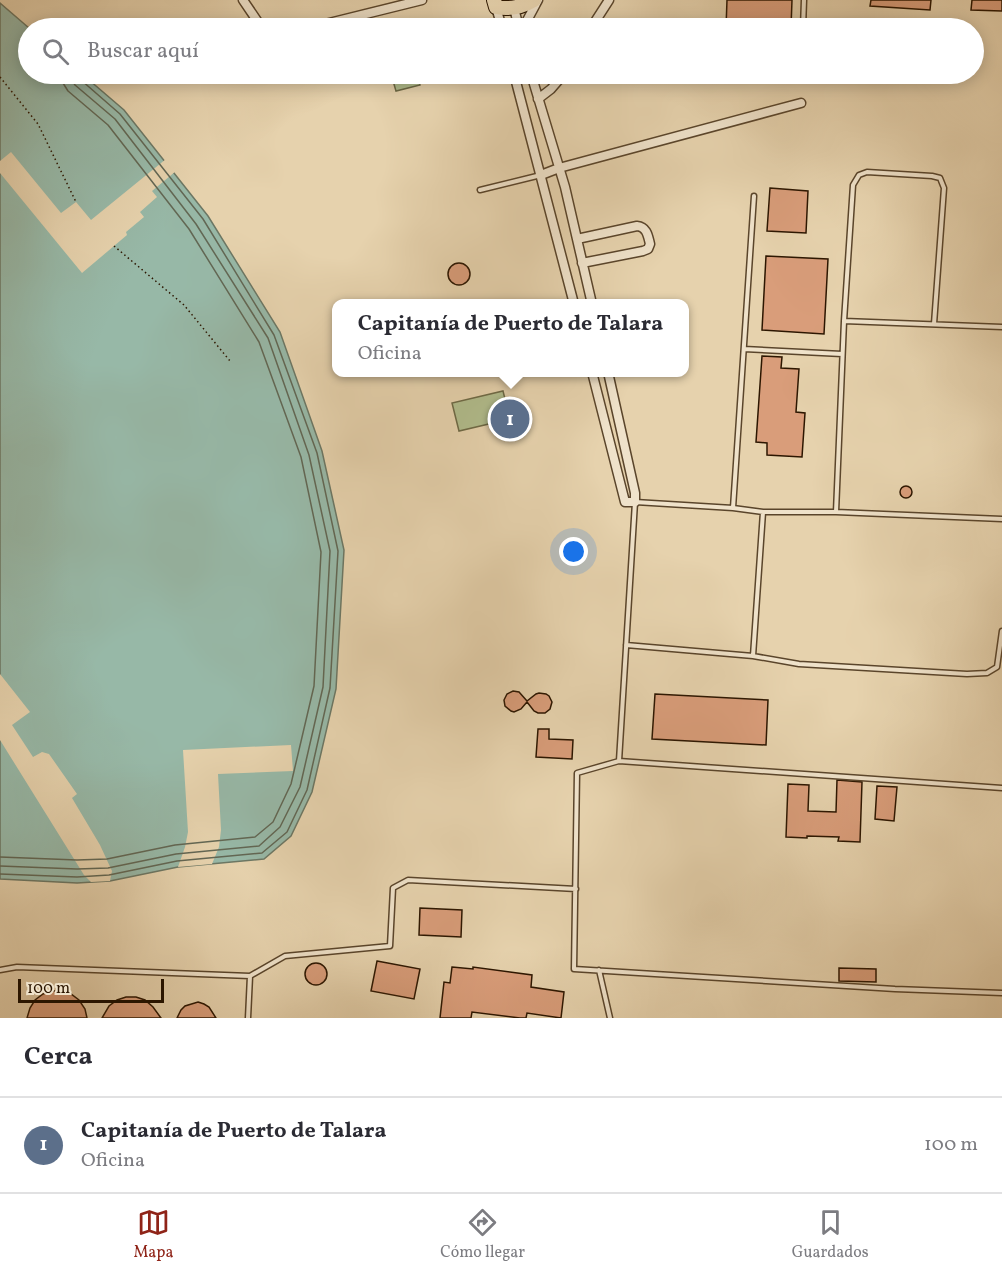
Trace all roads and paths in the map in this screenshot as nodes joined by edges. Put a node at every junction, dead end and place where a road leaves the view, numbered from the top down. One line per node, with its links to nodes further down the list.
1 (243, 0): 9 (street)
2 (422, 0): 6 (street)
3 (536, 0): 8 (main road); 12 (street)
4 (609, 0): 13 (street)
5 (804, 0): 14 (lane)
6 (395, 3): 10 (street)
7 (495, 3): 8 (main road); 11 (street)
8 (513, 4)
9 (255, 18)
10 (343, 18)
11 (499, 18)
12 (526, 18)
13 (597, 18)
14 (803, 18)
15 (0, 77): 25 (path)
16 (517, 84): 22 (street)
17 (534, 84): 19 (street)
18 (555, 84): 19 (street)
19 (538, 99): 21 (street)
20 (801, 103): 21 (street)
21 (559, 168): 22 (street); 26 (street)
22 (541, 175): 23 (lane); 29 (street)
23 (480, 190)
24 (754, 196): 34 (lane)
25 (76, 202)
26 (577, 239): 28 (street); 28 (street)
27 (114, 246): 36 (path)
28 (582, 263): 30 (street)
29 (573, 299)
30 (591, 299)
31 (844, 321): 32 (lane); 32 (lane); 35 (lane)
32 (934, 324): 33 (lane)
33 (1002, 327)
34 (744, 349): 35 (lane); 40 (lane)
35 (842, 354): 42 (lane)
36 (230, 361)
37 (593, 377): 39 (street)
38 (609, 377): 39 (street)
39 (630, 502): 40 (lane); 45 (lane)
40 (733, 508): 41 (lane)
41 (763, 512): 42 (lane); 46 (lane)
42 (836, 512): 43 (lane)
43 (1002, 519)
44 (1002, 633): 46 (lane)
45 (626, 645): 46 (lane); 47 (lane)
46 (753, 656)
47 (619, 761): 48 (lane); 49 (lane)
48 (1002, 788)
49 (576, 889): 51 (lane); 52 (lane)
50 (0, 970): 52 (lane)
51 (599, 970): 53 (lane); 55 (lane)
52 (250, 976): 54 (lane)
53 (1002, 993)
54 (248, 1018)
55 (610, 1018)

